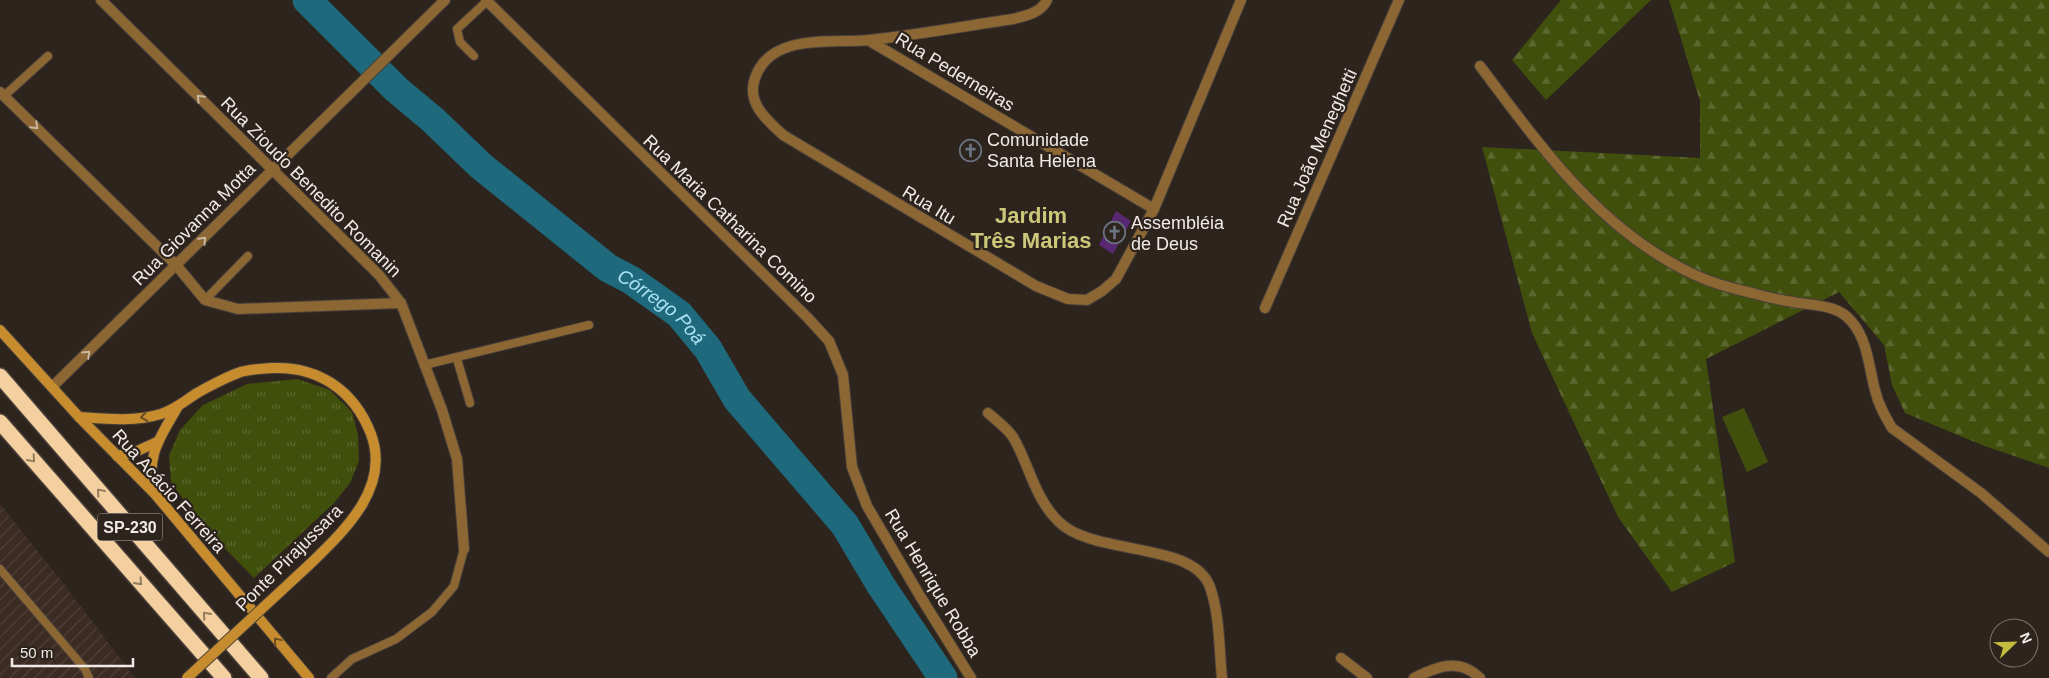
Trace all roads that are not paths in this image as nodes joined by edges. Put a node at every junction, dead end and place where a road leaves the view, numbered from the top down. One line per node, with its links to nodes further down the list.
1 (101, 0): 12 (street, Rua Zioudo Benedito Romanin, one-way to 1)
2 (446, 0): 12 (street, Rua Giovanna Motta)
3 (487, 0): 9 (lane); 33 (street, Rua Maria Catharina Comino)
4 (1047, 0): 7 (street)
5 (1241, 0): 13 (street, Rua Itu)
6 (1399, 0): 18 (street, Rua João Meneghetti)
7 (868, 40): 13 (street, Rua Pederneiras); 13 (street, Rua Itu)
8 (48, 56): 11 (lane)
9 (474, 56)
10 (1480, 66): 35 (street)
11 (2, 94): 15 (street, one-way to 15)
12 (272, 169): 15 (street, Rua Giovanna Motta, one-way to 12); 17 (street, Rua Zioudo Benedito Romanin)
13 (1154, 209)
14 (248, 256): 16 (lane)
15 (177, 266): 16 (street); 24 (street, Rua Giovanna Motta, one-way to 15)
16 (206, 300): 17 (street)
17 (401, 303): 22 (street, Rua Zioudo Benedito Romanin)
18 (1265, 308)
19 (589, 325): 21 (lane)
20 (0, 330): 24 (main road, Rua Acácio Ferreira)
21 (457, 359): 22 (lane); 25 (lane)
22 (424, 365): 34 (street, Rua Zioudo Benedito Romanin)
23 (0, 376): 41 (highway, SP-230, one-way to 23)
24 (52, 387): 28 (main road, Rua Acácio Ferreira)
25 (470, 403)
26 (177, 408): 28 (main road, Ponte Pirajussara, one-way to 28); 30 (main road, Ponte Pirajussara); 39 (main road, Ponte Pirajussara, bridge)
27 (988, 413): 45 (street)
28 (79, 417): 31 (main road, Rua Acácio Ferreira)
29 (0, 422): 40 (highway, SP-230, one-way to 40)
30 (157, 442): 31 (main road); 32 (main road, Ponte Pirajussara)
31 (118, 456): 32 (main road, Rua Acácio Ferreira)
32 (155, 494): 42 (main road, Rua Acácio Ferreira, one-way to 32)
33 (867, 506): 44 (street, Rua Henrique Robba)
34 (464, 549): 43 (lane)
35 (2049, 552)
36 (0, 569): 38 (lane)
37 (1341, 658): 46 (street)
38 (89, 678)
39 (188, 678)
40 (224, 678)
41 (261, 678)
42 (309, 678)
43 (331, 678)
44 (972, 678)
45 (1222, 678)
46 (1367, 678)
47 (1414, 678): 48 (street)
48 (1480, 678)

